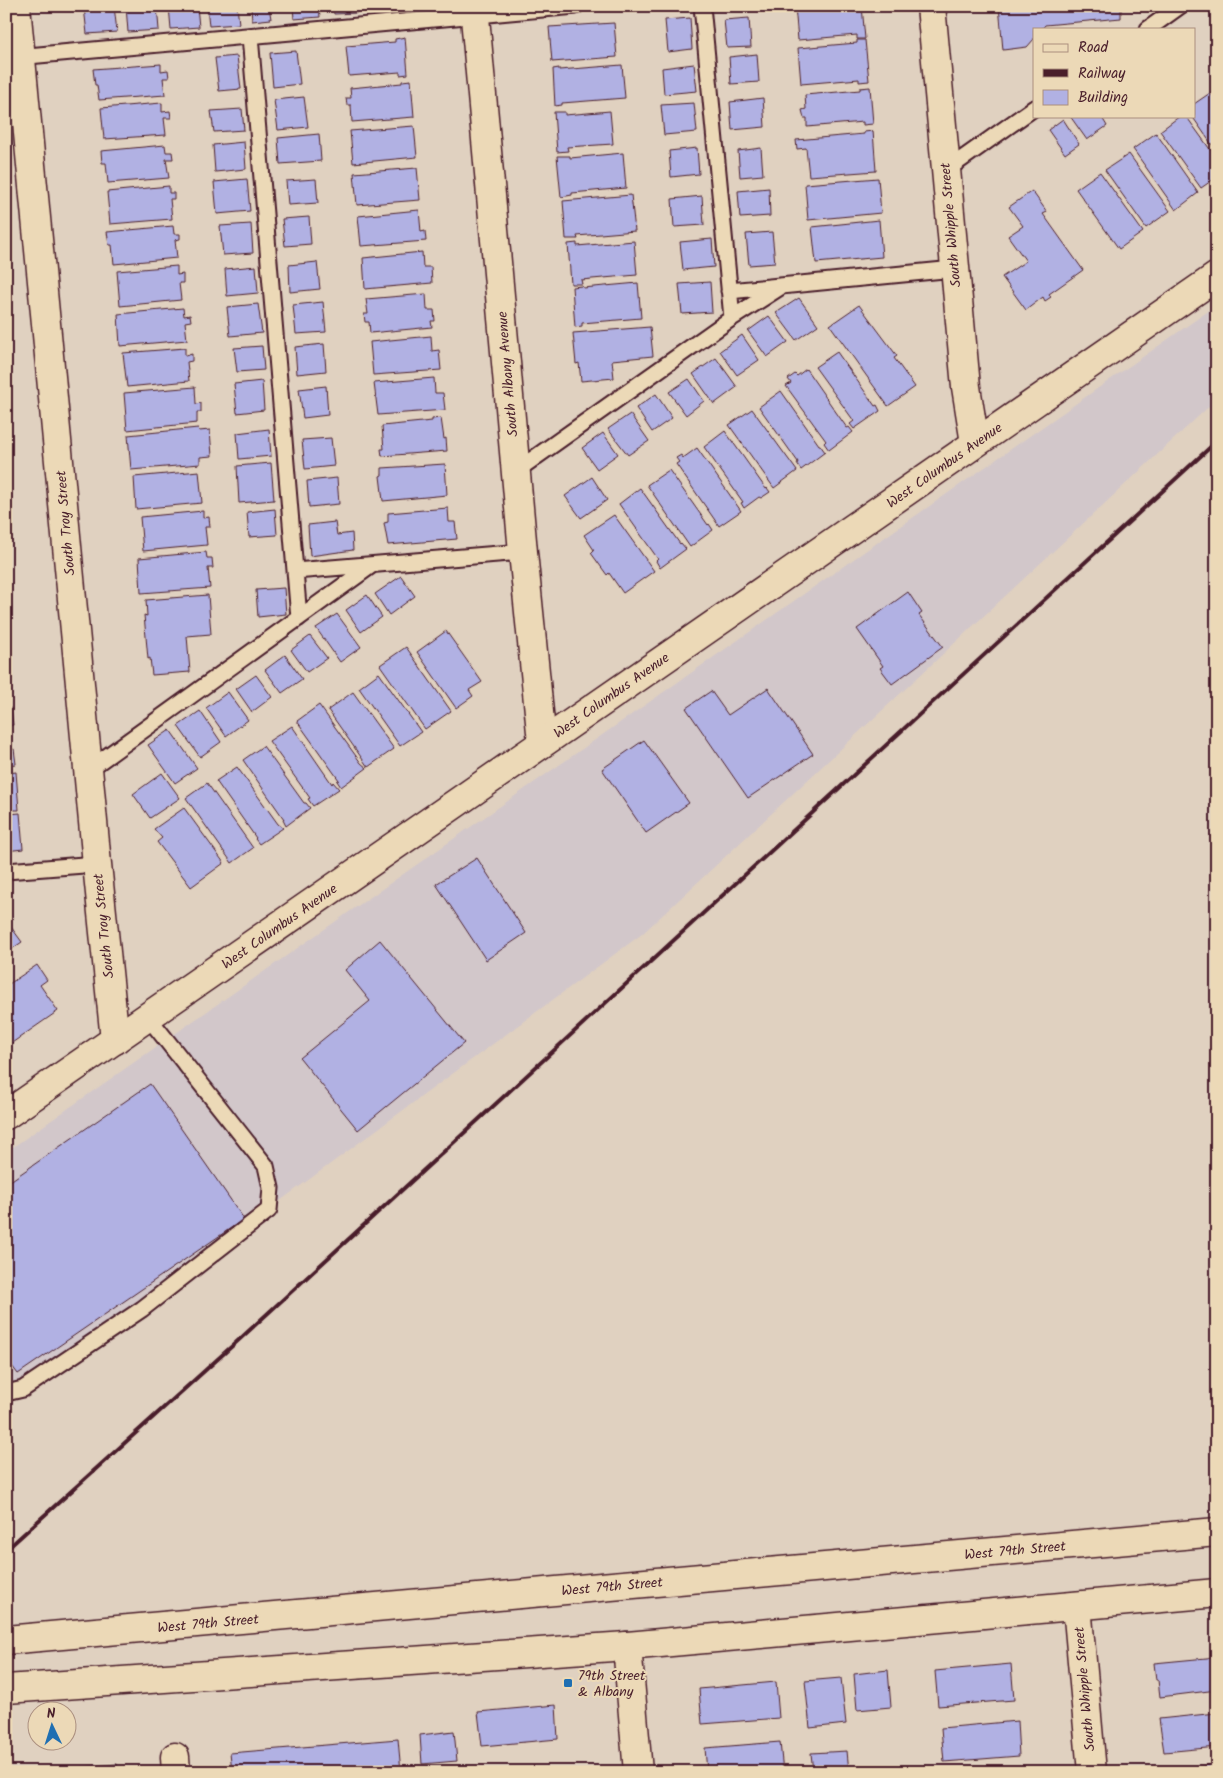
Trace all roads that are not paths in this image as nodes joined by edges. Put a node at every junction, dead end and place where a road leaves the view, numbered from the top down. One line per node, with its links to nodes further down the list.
1 (16, 6): 9 (main road, South Troy Street)
2 (576, 6): 6 (lane)
3 (702, 6): 15 (lane)
4 (930, 6): 11 (main road, South Whipple Street)
5 (1180, 6): 7 (lane)
6 (474, 11): 8 (lane); 18 (main road, South Albany Avenue)
7 (1149, 28)
8 (250, 36): 9 (lane); 21 (lane)
9 (14, 57): 24 (main road, South Troy Street)
10 (1033, 109): 11 (lane)
11 (945, 171): 12 (main road, South Whipple Street)
12 (954, 269): 14 (lane); 17 (main road, South Whipple Street)
13 (1217, 276): 17 (main road, West Columbus Avenue)
14 (782, 286): 15 (lane); 16 (lane)
15 (729, 291): 16 (lane)
16 (732, 318): 18 (lane)
17 (975, 443): 23 (main road, West Columbus Avenue)
18 (516, 471): 19 (main road, South Albany Avenue)
19 (523, 552): 20 (lane); 23 (main road, South Albany Avenue)
20 (372, 565): 21 (lane); 22 (lane)
21 (295, 571): 22 (lane)
22 (299, 618): 24 (lane)
23 (542, 742): 27 (main road, West Columbus Avenue)
24 (88, 770): 25 (main road, South Troy Street)
25 (96, 864): 26 (lane); 28 (main road, South Troy Street)
26 (6, 871)
27 (148, 1018): 28 (main road, West Columbus Avenue); 30 (lane)
28 (115, 1040): 29 (main road, West Columbus Avenue)
29 (6, 1115)
30 (6, 1393)
31 (1217, 1532): 34 (main road, West 79th Street)
32 (1217, 1593): 33 (main road)
33 (1077, 1606): 35 (main road); 38 (main road, South Whipple Street)
34 (6, 1640)
35 (627, 1646): 36 (main road); 37 (main road)
36 (6, 1689)
37 (638, 1772)
38 (1092, 1772)

